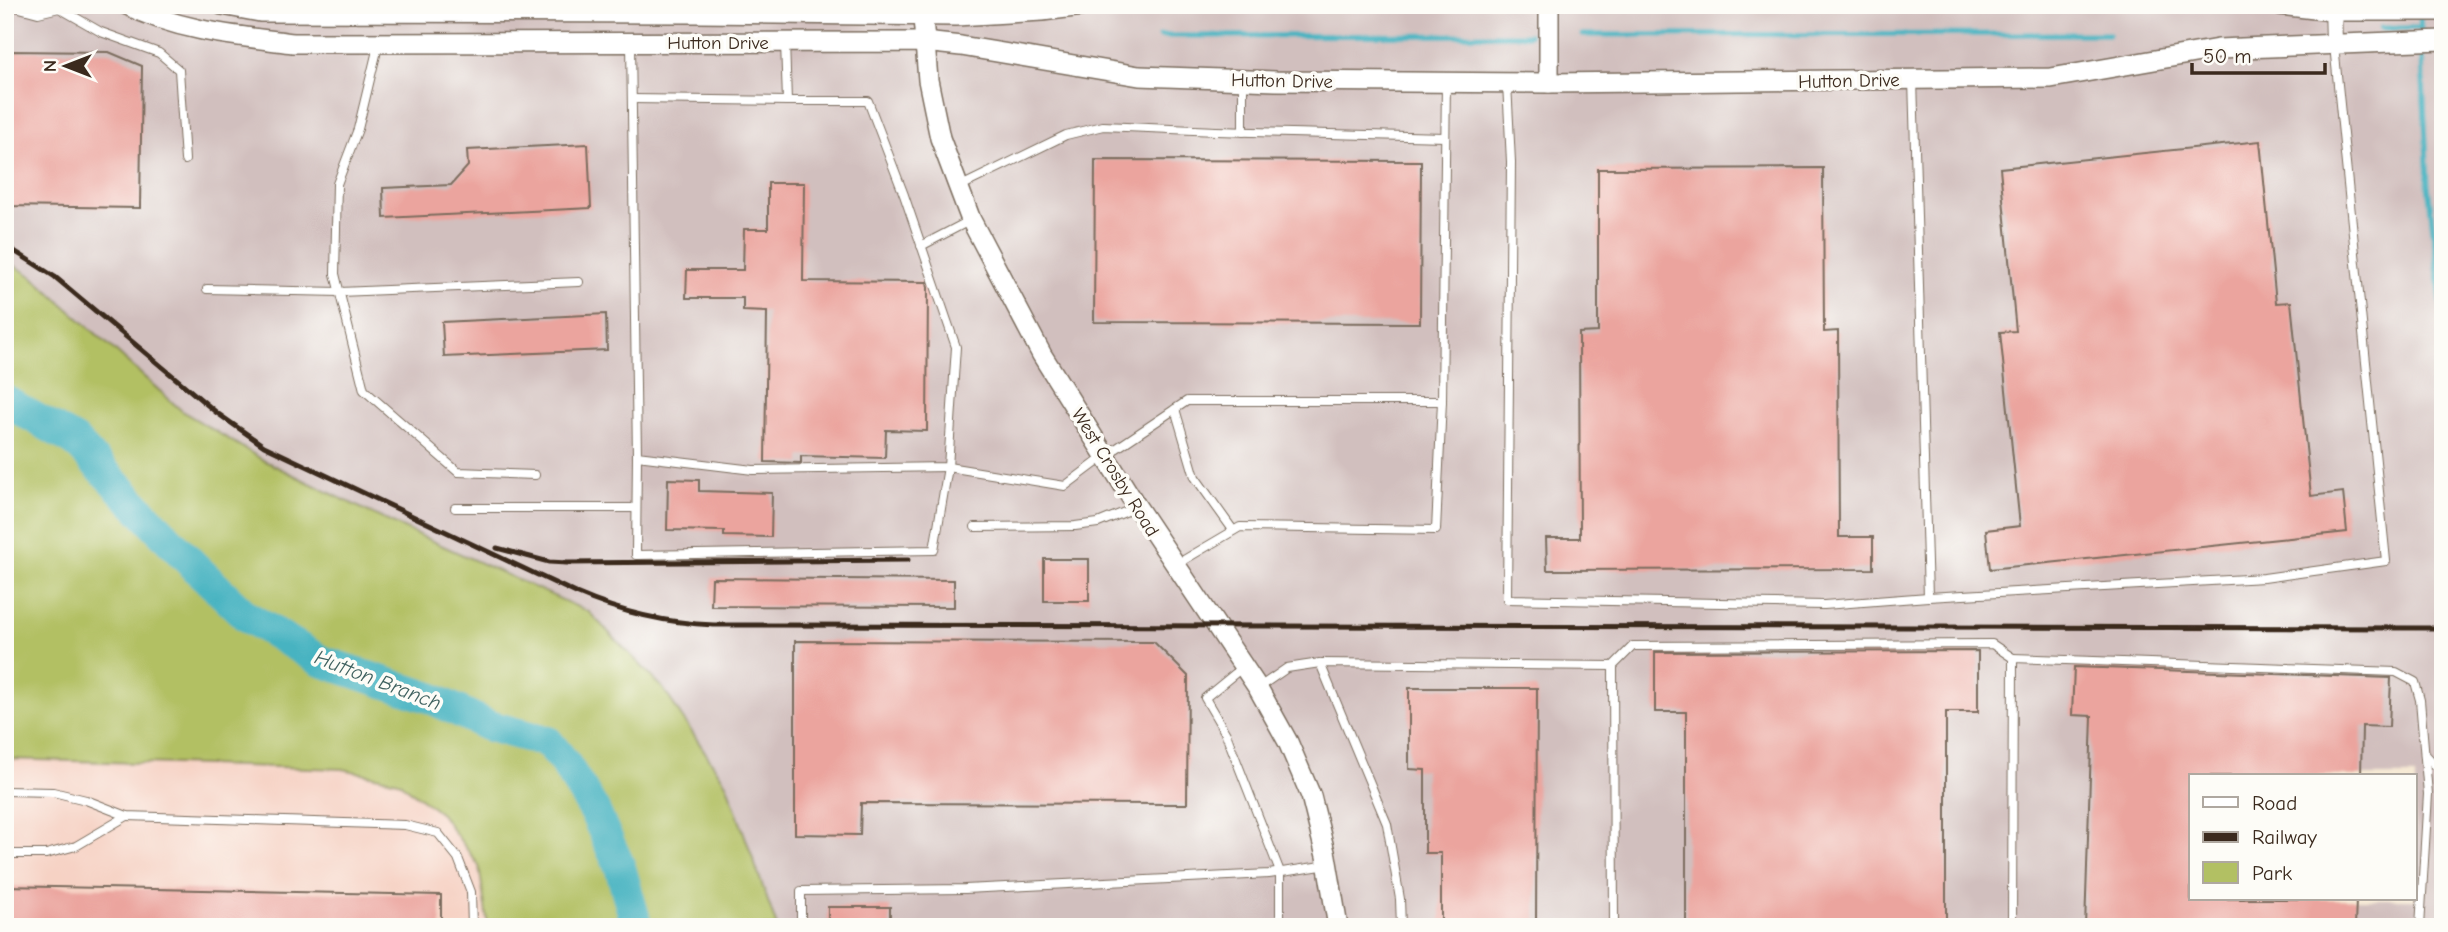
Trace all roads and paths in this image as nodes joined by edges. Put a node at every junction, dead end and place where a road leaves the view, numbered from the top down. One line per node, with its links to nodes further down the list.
1 (8, 5): 7 (lane)
2 (127, 5): 17 (street, Hutton Drive)
3 (222, 5): 8 (street, Hutton Drive)
4 (1091, 5): 13 (street, Hutton Drive)
5 (1549, 5): 26 (street)
6 (2280, 5): 9 (street)
7 (60, 7): 31 (lane)
8 (289, 8): 12 (street, Hutton Drive)
9 (2332, 8): 14 (street); 21 (street)
10 (508, 9): 12 (street, Hutton Drive); 15 (street, Hutton Drive)
11 (843, 10): 13 (street, Hutton Drive); 15 (street, Hutton Drive)
12 (380, 11): 17 (street)
13 (922, 11): 19 (street, West Crosby Road)
14 (2443, 11)
15 (630, 12): 20 (street)
16 (2443, 40): 21 (street, Hutton Drive)
17 (379, 42): 20 (street, Hutton Drive); 37 (lane)
18 (785, 42): 19 (street, Hutton Drive); 20 (street, Hutton Drive); 28 (lane)
19 (924, 42): 23 (street, Hutton Drive); 32 (street, West Crosby Road)
20 (631, 43): 27 (lane)
21 (2334, 43): 22 (street, Hutton Drive); 50 (lane)
22 (1913, 79): 26 (street, Hutton Drive); 50 (lane)
23 (1243, 80): 24 (street, Hutton Drive); 29 (lane)
24 (1446, 82): 25 (street, Hutton Drive); 30 (lane)
25 (1507, 83): 26 (street, Hutton Drive); 50 (lane)
26 (1549, 83)
27 (632, 99): 28 (lane); 40 (lane)
28 (787, 101): 34 (lane)
29 (1243, 132): 30 (lane); 32 (lane)
30 (1445, 137): 38 (lane)
31 (185, 160)
32 (959, 187): 33 (street, West Crosby Road)
33 (971, 220): 34 (lane); 41 (street, West Crosby Road)
34 (921, 246): 42 (lane)
35 (579, 282): 37 (lane)
36 (207, 289): 37 (lane)
37 (340, 292): 43 (lane)
38 (1442, 401): 39 (lane); 48 (lane)
39 (1175, 409): 41 (lane); 48 (lane)
40 (637, 456): 42 (lane); 46 (lane)
41 (1105, 456): 42 (lane); 44 (street, West Crosby Road)
42 (948, 467): 46 (lane)
43 (536, 475)
44 (1137, 507): 47 (lane); 49 (street, West Crosby Road)
45 (456, 508): 46 (lane)
46 (636, 508)
47 (975, 527)
48 (1233, 530): 49 (lane)
49 (1175, 565): 54 (street, West Crosby Road)
50 (1928, 597)
51 (2013, 659): 53 (lane); 56 (lane); 69 (lane)
52 (1320, 663): 53 (lane); 55 (lane); 67 (lane)
53 (1613, 666): 68 (lane)
54 (1243, 667): 55 (street, West Crosby Road); 62 (lane)
55 (1258, 688): 61 (street, West Crosby Road)
56 (2425, 754): 57 (lane); 70 (lane)
57 (2443, 774)
58 (5, 791): 59 (lane)
59 (127, 816): 60 (lane); 63 (lane)
60 (5, 855)
61 (1328, 865): 62 (lane); 66 (street, West Crosby Road)
62 (1280, 872): 64 (lane); 65 (lane)
63 (472, 927)
64 (801, 927)
65 (1280, 927)
66 (1338, 927)
67 (1401, 927)
68 (1614, 927)
69 (2012, 927)
70 (2420, 927)

